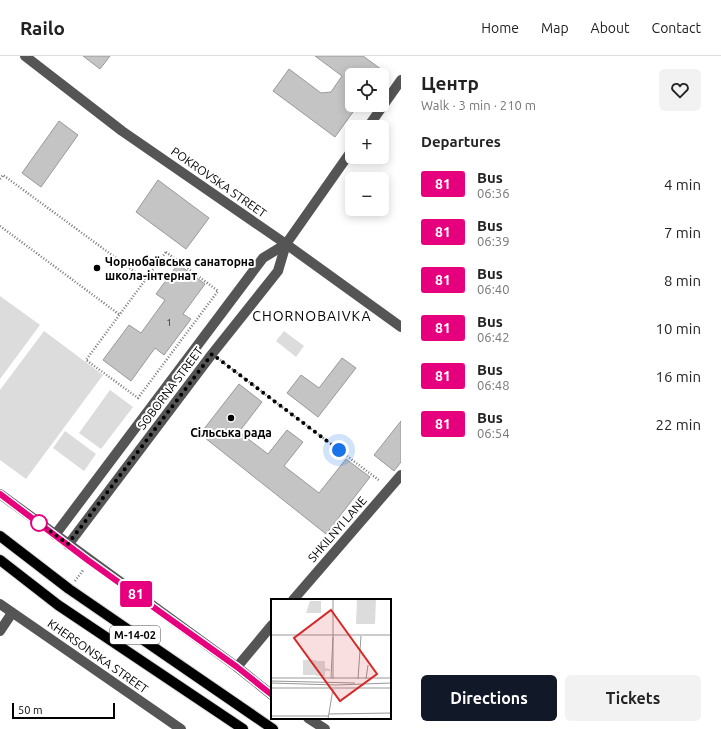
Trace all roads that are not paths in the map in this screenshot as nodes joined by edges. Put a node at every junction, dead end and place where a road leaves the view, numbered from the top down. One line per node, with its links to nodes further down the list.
1 (25, 56): 5 (street, POKROVSKA STREET)
2 (401, 80): 3 (street)
3 (373, 120)
4 (345, 160): 5 (street, SOBORNA STREET)
5 (286, 244): 6 (street, POKROVSKA STREET); 9 (street, SOBORNA STREET); 11 (street, SOBORNA STREET)
6 (401, 326)
7 (401, 475): 13 (street, SHKILNYI LANE)
8 (0, 494): 9 (street)
9 (55, 535): 11 (street)
10 (0, 536): 23 (main road, М-14-02)
11 (68, 544): 18 (street)
12 (0, 560): 22 (main road, М-14-02)
13 (294, 599)
14 (0, 604): 15 (street, KHERSONSKA STREET)
15 (12, 613): 17 (street); 21 (street, KHERSONSKA STREET)
16 (271, 626): 18 (street)
17 (0, 631)
18 (237, 667): 19 (street)
19 (271, 694)
20 (309, 719): 24 (street)
21 (181, 729)
22 (243, 729)
23 (273, 729)
24 (324, 729)

